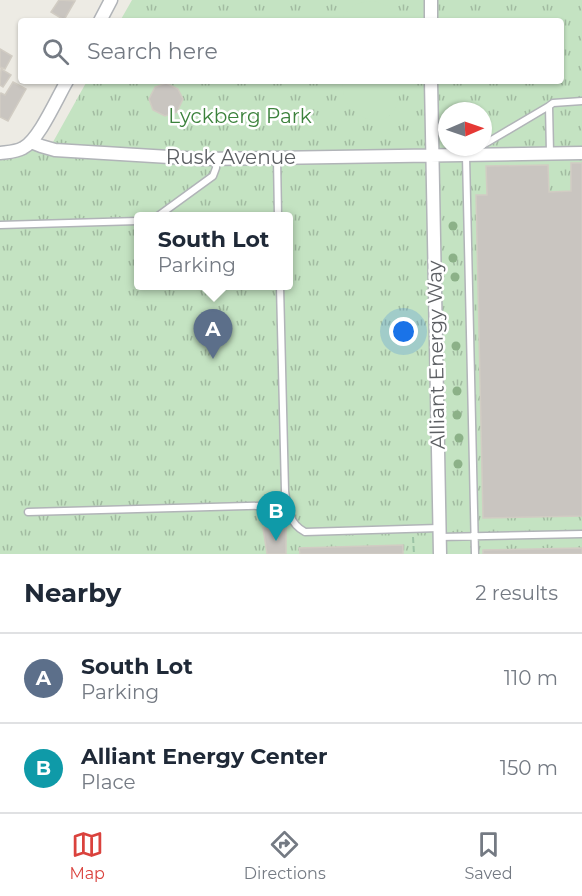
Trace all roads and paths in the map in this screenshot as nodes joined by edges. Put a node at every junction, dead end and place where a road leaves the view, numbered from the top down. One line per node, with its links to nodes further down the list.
1 (111, 0): 3 (street)
2 (431, 0): 4 (street)
3 (102, 18)
4 (431, 18)
5 (65, 84): 10 (street)
6 (431, 84): 15 (street, Alliant Energy Way)
7 (582, 101): 8 (lane)
8 (549, 106): 9 (lane); 13 (lane)
9 (492, 140)
10 (31, 142): 11 (street); 19 (street, Rusk Avenue)
11 (0, 153)
12 (582, 153): 13 (street, Rusk Avenue)
13 (550, 154): 14 (street, Rusk Avenue)
14 (492, 155)
15 (432, 156): 16 (street, Rusk Avenue); 18 (street, Rusk Avenue); 28 (street, Alliant Energy Way)
16 (438, 156)
17 (466, 156): 30 (lane)
18 (277, 158): 19 (street, Rusk Avenue); 21 (lane)
19 (217, 159): 20 (lane)
20 (164, 212)
21 (278, 212)
22 (134, 221): 23 (lane)
23 (0, 225)
24 (280, 290): 25 (lane)
25 (287, 505): 26 (lane); 27 (lane)
26 (28, 512)
27 (413, 529): 28 (lane); 31 (path)
28 (439, 532): 30 (lane); 32 (street, Alliant Energy Way)
29 (582, 534): 30 (lane)
30 (475, 536): 33 (lane)
31 (414, 554)
32 (440, 554)
33 (476, 554)

